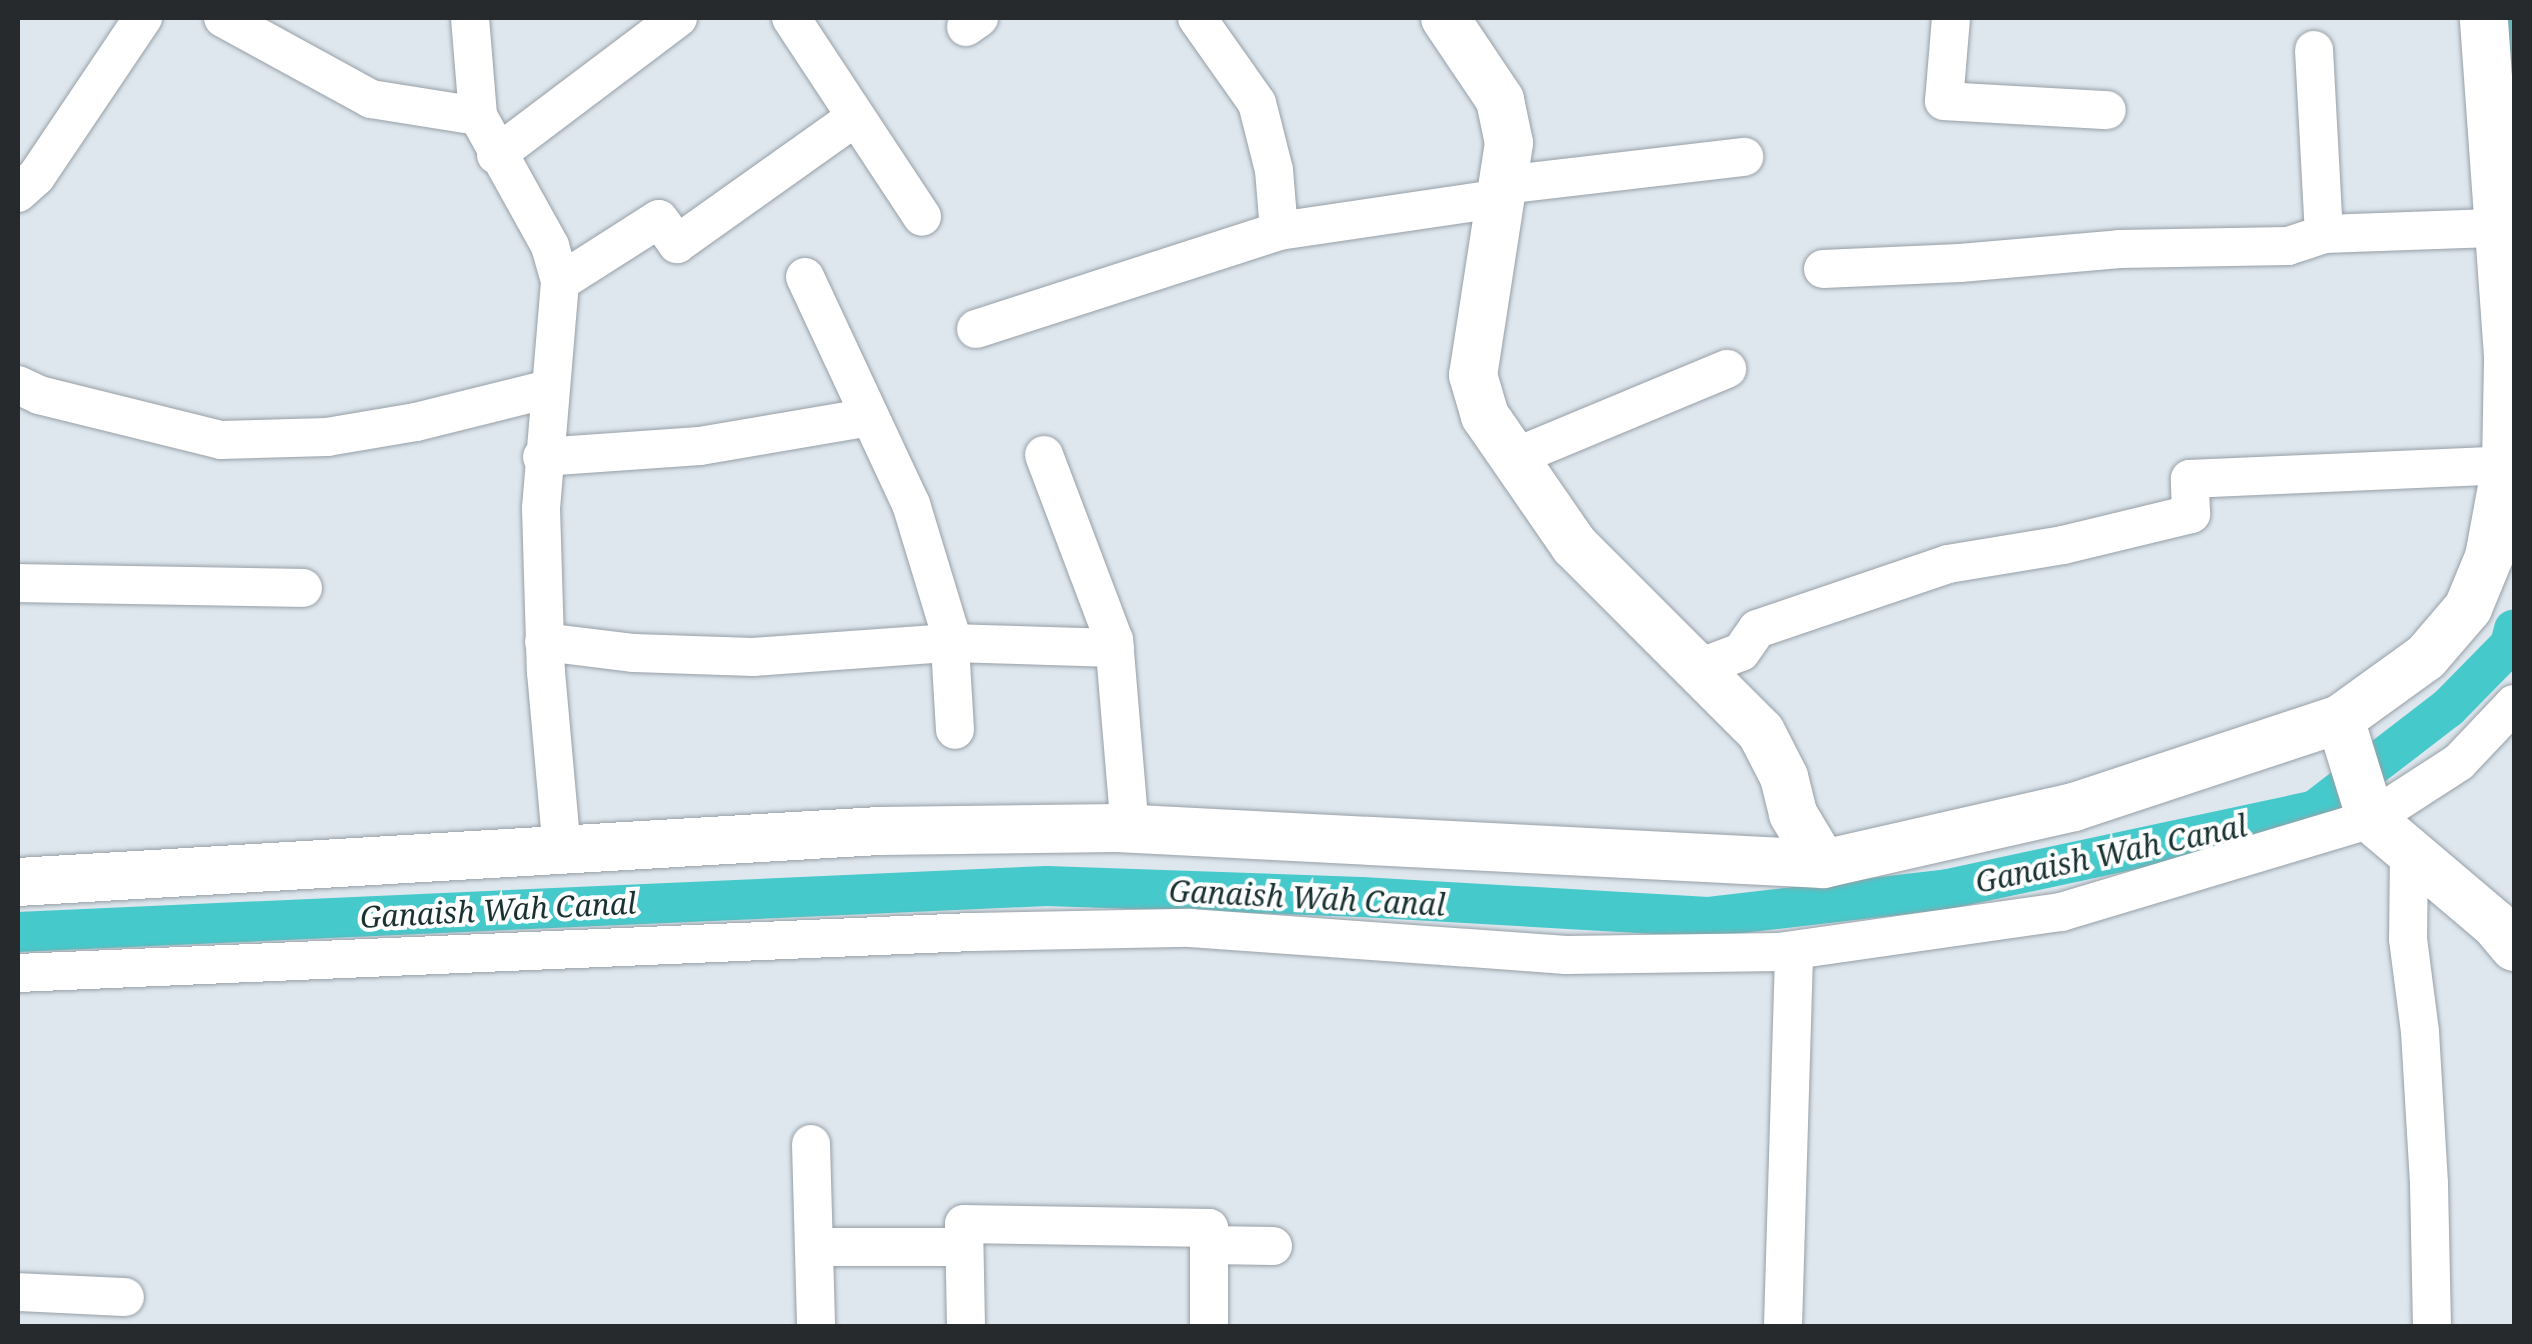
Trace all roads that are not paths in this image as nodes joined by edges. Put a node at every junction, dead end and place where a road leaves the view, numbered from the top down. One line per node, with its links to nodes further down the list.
1 (143, 18): 17 (street)
2 (223, 18): 12 (street)
3 (470, 18): 12 (street)
4 (678, 18): 14 (street)
5 (791, 18): 13 (street)
6 (1197, 18): 20 (street)
7 (1445, 18): 16 (street)
8 (1951, 18): 11 (street)
9 (2484, 18): 19 (street)
10 (2314, 50): 21 (street)
11 (2108, 110)
12 (478, 116): 14 (street)
13 (856, 117): 18 (street); 24 (street)
14 (496, 156): 24 (street)
15 (1744, 157): 16 (street)
16 (1503, 191): 20 (street); 32 (street)
17 (18, 194)
18 (922, 217)
19 (2500, 228): 21 (street); 33 (street)
20 (1279, 231): 25 (street)
21 (2324, 234): 22 (street)
22 (1823, 269)
23 (804, 277): 29 (street)
24 (560, 282): 28 (street)
25 (976, 328)
26 (1727, 369): 32 (street)
27 (18, 385): 28 (street)
28 (548, 388): 31 (street)
29 (869, 417): 31 (street); 37 (street)
30 (1044, 455): 38 (street)
31 (542, 456): 36 (street)
32 (1513, 458): 39 (street)
33 (2506, 465): 39 (street); 41 (street)
34 (18, 582): 35 (street)
35 (303, 588)
36 (544, 642): 37 (street); 45 (street)
37 (950, 643): 38 (street); 42 (street)
38 (1114, 648): 44 (street)
39 (1696, 669): 47 (street)
40 (2514, 704): 43 (street)
41 (2340, 719): 43 (street); 47 (street)
42 (955, 730)
43 (2368, 811): 46 (street); 50 (street)
44 (1130, 829): 45 (street); 47 (street)
45 (562, 850): 48 (street)
46 (2409, 850): 49 (street); 63 (street)
47 (1824, 864)
48 (18, 882)
49 (2514, 947)
50 (1794, 950): 51 (street); 62 (street)
51 (18, 974)
52 (812, 1144): 55 (street)
53 (1209, 1244): 54 (street); 56 (street); 61 (street)
54 (1273, 1246)
55 (815, 1247): 56 (street); 59 (street)
56 (964, 1248): 60 (street)
57 (18, 1292): 58 (street)
58 (125, 1297)
59 (816, 1326)
60 (966, 1326)
61 (1209, 1326)
62 (1783, 1326)
63 (2432, 1326)

